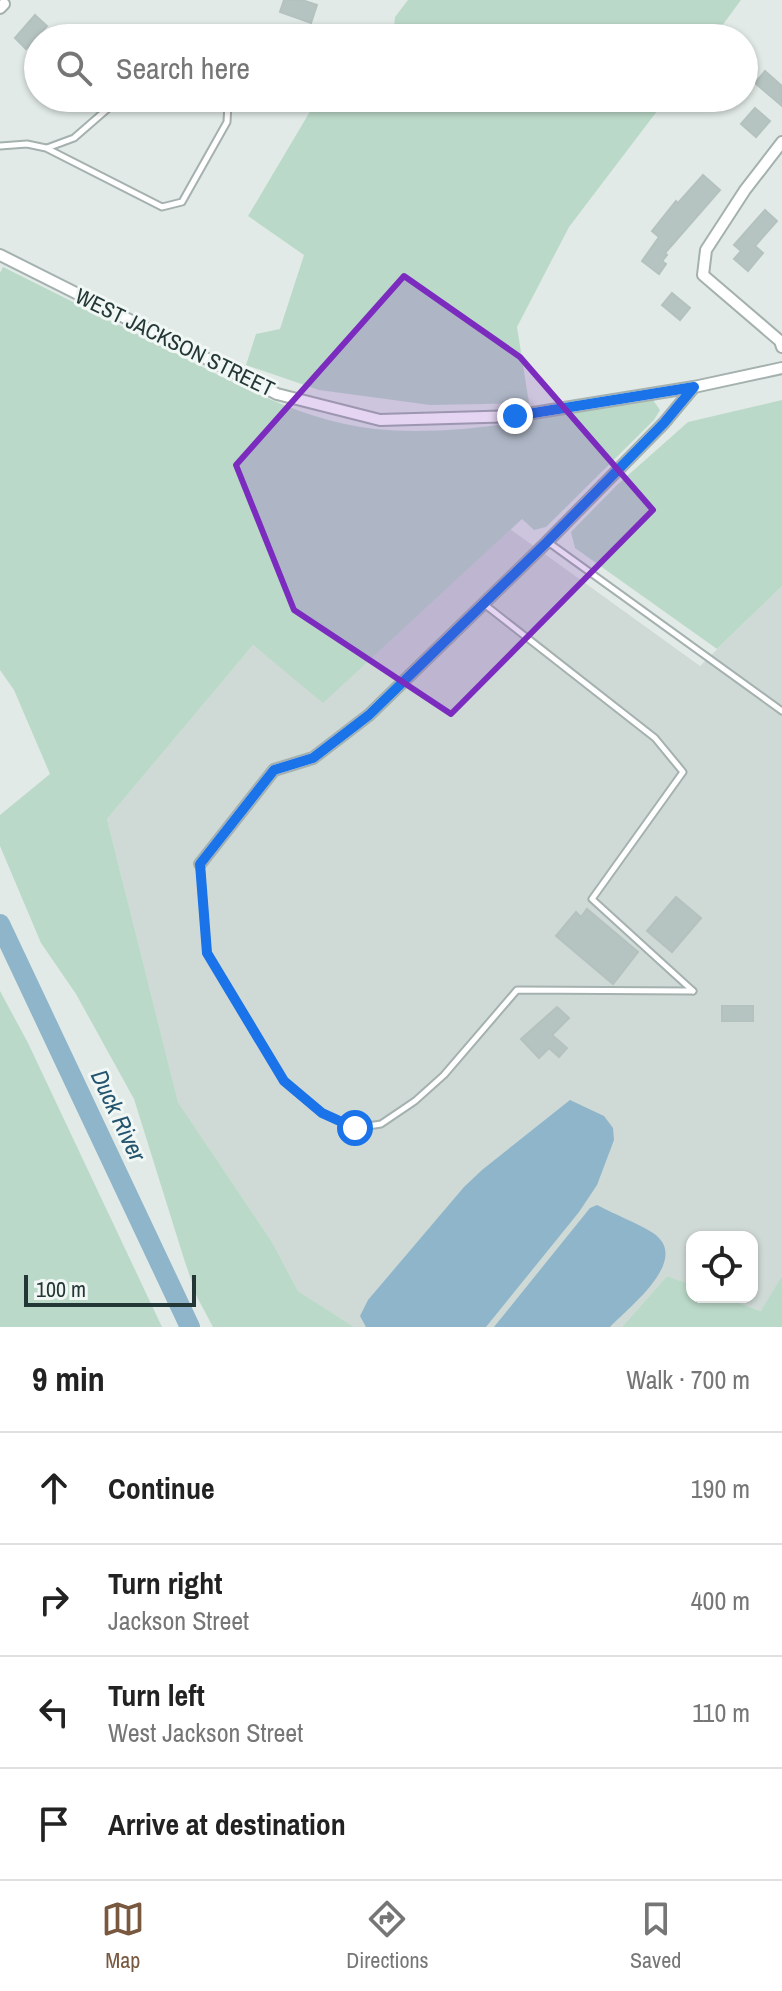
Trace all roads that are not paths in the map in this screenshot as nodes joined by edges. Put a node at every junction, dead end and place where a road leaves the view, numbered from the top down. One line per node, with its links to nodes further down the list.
1 (104, 112): 5 (lane)
2 (228, 112): 5 (lane)
3 (782, 142): 7 (street)
4 (0, 146): 5 (lane)
5 (46, 148)
6 (0, 255): 9 (street, WEST JACKSON STREET)
7 (782, 347)
8 (782, 368): 9 (street, WEST JACKSON STREET)
9 (694, 387): 10 (street)
10 (547, 542): 11 (street); 12 (lane)
11 (483, 604): 13 (street); 13 (lane)
12 (782, 711)
13 (200, 864)

